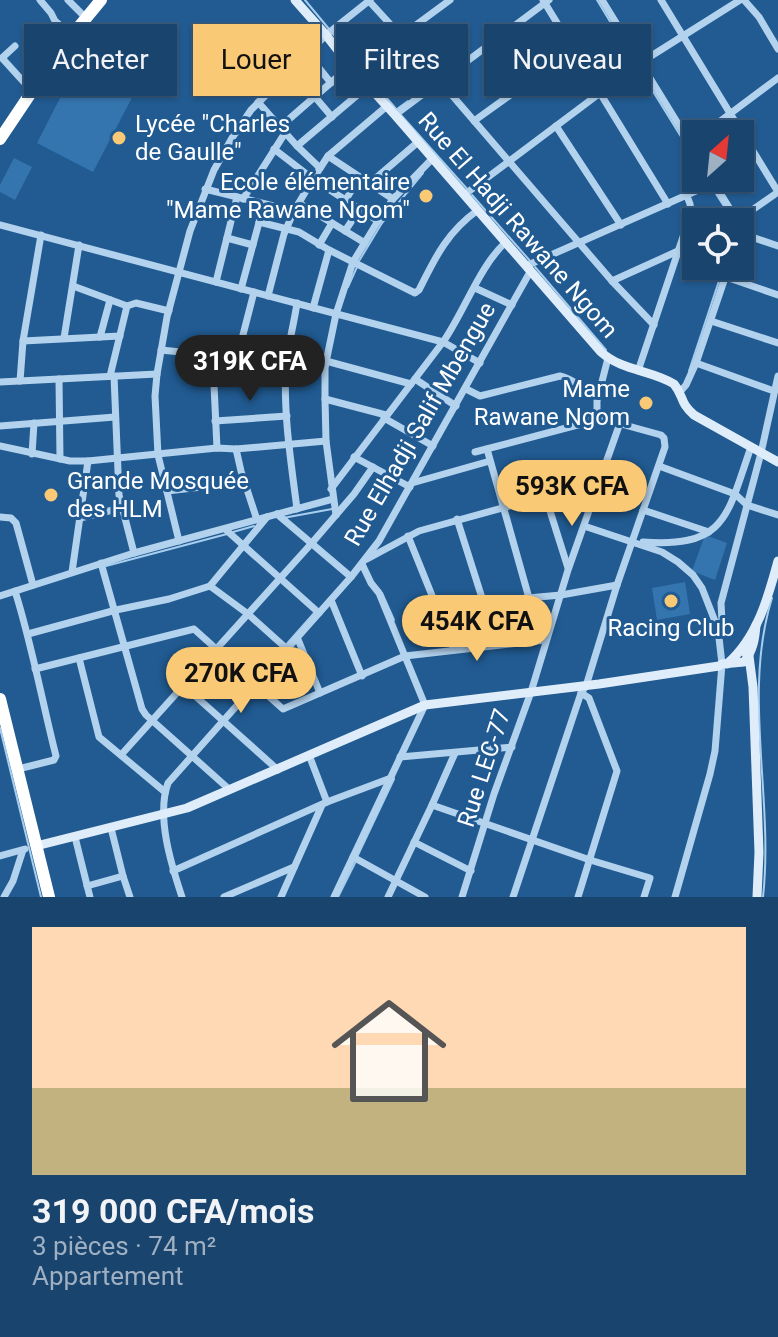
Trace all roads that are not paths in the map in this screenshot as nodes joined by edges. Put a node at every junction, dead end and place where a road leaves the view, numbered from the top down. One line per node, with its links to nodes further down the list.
1 (40, 0): 12 (street)
2 (68, 0): 11 (street)
3 (101, 0): 11 (highway)
4 (295, 0): 18 (street, Rue El Hadji Rawane Ngom)
5 (369, 0): 14 (street); 18 (street)
6 (450, 0): 15 (street)
7 (602, 0): 17 (street)
8 (661, 0): 19 (street)
9 (742, 0): 19 (street); 23 (street)
10 (545, 1): 16 (street); 25 (street)
11 (85, 17): 13 (highway)
12 (58, 24)
13 (80, 24)
14 (390, 24)
15 (417, 24)
16 (558, 24)
17 (616, 24)
18 (326, 35): 20 (street); 22 (street, Rue El Hadji Rawane Ngom)
19 (684, 35): 24 (street); 44 (street)
20 (320, 41)
21 (15, 46): 30 (street)
22 (336, 48)
23 (778, 49)
24 (651, 56)
25 (468, 60)
26 (320, 69): 31 (street)
27 (778, 78): 44 (street)
28 (336, 79): 31 (street)
29 (651, 79): 49 (street)
30 (24, 82)
31 (331, 83): 41 (street)
32 (27, 96): 52 (highway)
33 (264, 96): 42 (street)
34 (356, 96): 46 (street)
35 (378, 96): 43 (street, Rue El Hadji Rawane Ngom)
36 (420, 96): 45 (street)
37 (453, 96): 48 (street)
38 (509, 96): 48 (street)
39 (595, 96): 50 (street)
40 (601, 96): 73 (street)
41 (315, 97): 46 (street); 51 (street)
42 (258, 102): 51 (street); 63 (street)
43 (387, 106): 45 (street, Rue El Hadji Rawane Ngom); 56 (street)
44 (730, 114): 47 (street); 64 (street)
45 (395, 115): 53 (street, Rue El Hadji Rawane Ngom)
46 (332, 117): 54 (street)
47 (722, 120)
48 (474, 121): 58 (street)
49 (682, 125)
50 (556, 126): 58 (street); 82 (street)
51 (282, 130): 54 (street); 55 (street)
52 (0, 139)
53 (418, 142): 57 (street, Rue El Hadji Rawane Ngom); 62 (street)
54 (297, 146): 59 (street)
55 (274, 149): 61 (street); 68 (street)
56 (328, 156): 59 (street); 60 (street)
57 (433, 158): 66 (street, Rue El Hadji Rawane Ngom); 69 (street)
58 (508, 162): 66 (street); 90 (street)
59 (320, 168): 61 (street)
60 (359, 178): 62 (street); 70 (street)
61 (313, 179): 70 (street); 71 (street)
62 (369, 184): 69 (street)
63 (205, 189): 68 (street); 99 (street)
64 (777, 191): 74 (street)
65 (693, 192): 67 (street)
66 (464, 195): 76 (street, Rue El Hadji Rawane Ngom)
67 (687, 196): 73 (street); 96 (street)
68 (240, 198): 72 (street); 86 (street)
69 (393, 199): 78 (street)
70 (345, 201): 75 (street)
71 (299, 203): 77 (street); 80 (street)
72 (264, 204): 77 (street); 79 (street)
73 (668, 204): 82 (street)
74 (754, 209)
75 (359, 210): 78 (street); 84 (street)
76 (478, 210): 88 (street, Rue El Hadji Rawane Ngom); 97 (street)
77 (294, 211): 83 (street)
78 (378, 221): 89 (street)
79 (259, 222): 83 (street); 92 (street)
80 (332, 223): 84 (street); 93 (street)
81 (0, 225): 85 (street)
82 (621, 225): 90 (street)
83 (286, 228): 93 (street); 109 (street)
84 (345, 231): 89 (street)
85 (41, 235): 91 (street); 122 (street)
86 (227, 238): 92 (street); 103 (street)
87 (754, 238): 94 (street)
88 (506, 242): 98 (street, Rue El Hadji Rawane Ngom); 105 (street)
89 (365, 243): 97 (street)
90 (579, 243): 98 (street); 102 (street)
91 (79, 245): 99 (street); 104 (street)
92 (253, 245): 106 (street)
93 (319, 245): 95 (street)
94 (778, 246)
95 (329, 250): 97 (street); 114 (street)
96 (678, 251): 102 (street); 118 (street)
97 (353, 262): 116 (street)
98 (528, 269): 112 (street, Rue Elhadji Salif Mbengue); 128 (street, Rue El Hadji Rawane Ngom)
99 (178, 272): 103 (street); 115 (street)
100 (725, 280): 117 (street)
101 (735, 280): 108 (street)
102 (612, 281): 118 (street)
103 (216, 282): 106 (street)
104 (73, 286): 110 (street); 121 (street)
105 (475, 288): 112 (street); 123 (street)
106 (241, 289): 107 (street)
107 (254, 292): 109 (street); 127 (street)
108 (778, 295)
109 (268, 296): 111 (street)
110 (110, 300): 113 (street); 120 (street)
111 (297, 303): 114 (street); 131 (street)
112 (512, 305): 129 (street, Rue Elhadji Salif Mbengue)
113 (127, 306): 115 (street); 119 (street)
114 (313, 308): 116 (street)
115 (169, 311): 125 (street)
116 (336, 314): 123 (street); 132 (street)
117 (711, 321): 124 (street); 130 (street)
118 (654, 325): 133 (street)
119 (120, 336): 120 (street); 135 (street)
120 (100, 337): 121 (street)
121 (64, 338): 122 (street)
122 (23, 341): 138 (street)
123 (443, 342): 129 (street); 140 (street)
124 (778, 343)
125 (161, 350): 126 (street); 134 (street)
126 (216, 356): 127 (street); 152 (street)
127 (237, 358): 131 (street)
128 (608, 358): 133 (street, Rue El Hadji Rawane Ngom); 144 (street)
129 (480, 363): 141 (street, Rue Elhadji Salif Mbengue)
130 (696, 363): 142 (street); 143 (street)
131 (286, 364): 132 (street); 148 (street)
132 (326, 364): 140 (street); 145 (street)
133 (638, 371): 143 (street, Rue El Hadji Rawane Ngom)
134 (157, 374): 135 (street); 167 (street)
135 (112, 376): 137 (street); 149 (street)
136 (778, 376): 142 (street)
137 (59, 379): 138 (street); 151 (street)
138 (20, 381): 139 (street)
139 (0, 382)
140 (413, 382): 146 (street); 150 (street)
141 (466, 389): 144 (street); 146 (street, Rue Elhadji Salif Mbengue)
142 (774, 391): 165 (street)
143 (679, 393): 160 (street, Rue El Hadji Rawane Ngom)
144 (599, 395): 147 (street)
145 (325, 399): 150 (street); 156 (street)
146 (456, 406): 159 (street, Rue Elhadji Salif Mbengue)
147 (597, 413): 154 (street); 163 (street)
148 (287, 416): 152 (street); 157 (street)
149 (115, 417): 151 (street); 170 (street)
150 (385, 417): 159 (street); 168 (street)
151 (59, 421): 153 (street); 169 (street)
152 (215, 421): 161 (street)
153 (34, 423): 155 (street); 166 (street)
154 (620, 423): 174 (street); 176 (street, Rue LEC-77)
155 (0, 426)
156 (326, 441): 157 (street); 179 (street)
157 (289, 445): 162 (street); 187 (street)
158 (0, 446): 166 (street)
159 (433, 446): 178 (street, Rue Elhadji Salif Mbengue)
160 (751, 447): 165 (street, Rue El Hadji Rawane Ngom); 181 (street)
161 (217, 448): 162 (street); 167 (street)
162 (236, 449): 177 (street)
163 (487, 449): 164 (street); 172 (street)
164 (475, 452)
165 (761, 453): 173 (street, Rue El Hadji Rawane Ngom); 184 (street)
166 (32, 454): 169 (street)
167 (158, 455): 170 (street); 180 (street)
168 (354, 457): 175 (street); 179 (street)
169 (60, 459): 171 (street)
170 (117, 459): 171 (street); 186 (street)
171 (88, 461): 194 (street)
172 (490, 461): 178 (street); 185 (street)
173 (778, 462)
174 (659, 466): 181 (street); 188 (street)
175 (373, 467): 178 (street); 190 (street)
176 (600, 481): 182 (street); 197 (street, Rue LEC-77)
177 (245, 482): 180 (street); 196 (street)
178 (411, 485): 207 (street, Rue Elhadji Salif Mbengue)
179 (331, 489): 183 (street)
180 (167, 491): 201 (street)
181 (735, 494): 184 (street); 199 (street)
182 (545, 495): 185 (street); 209 (street)
183 (333, 499): 187 (street); 190 (street)
184 (747, 505): 191 (street); 226 (street)
185 (503, 507): 195 (street); 219 (street)
186 (121, 508): 194 (street); 205 (street)
187 (297, 509): 189 (street)
188 (643, 510): 199 (street); 202 (street)
189 (277, 514): 193 (street); 203 (street)
190 (336, 515): 203 (street)
191 (778, 515)
192 (0, 517): 213 (street)
193 (267, 517): 196 (street); 204 (street)
194 (80, 518): 210 (street)
195 (457, 519): 200 (street); 221 (street)
196 (257, 520): 198 (street)
197 (584, 526): 202 (street); 209 (street, Rue LEC-77)
198 (225, 529): 201 (street); 204 (street)
199 (709, 532): 202 (street)
200 (408, 536): 207 (street); 222 (street)
201 (179, 541): 205 (street)
202 (633, 541): 214 (street); 226 (street)
203 (311, 544): 211 (street); 212 (street)
204 (243, 546): 212 (street); 215 (street)
205 (134, 553): 208 (street)
206 (778, 561): 234 (street)
207 (364, 562): 211 (street, Rue Elhadji Salif Mbengue); 235 (street)
208 (101, 563): 210 (street); 223 (street)
209 (568, 570): 217 (street, Rue LEC-77)
210 (72, 572): 213 (street)
211 (351, 577): 220 (street, Rue Elhadji Salif Mbengue)
212 (280, 579): 224 (street); 225 (street)
213 (33, 585): 216 (street)
214 (617, 585): 217 (street); 242 (street)
215 (210, 586): 223 (street); 225 (street)
216 (15, 591): 218 (street); 227 (street)
217 (561, 595): 219 (street); 229 (street, Rue LEC-77)
218 (0, 596)
219 (529, 598): 221 (street)
220 (331, 600): 224 (street, Rue Elhadji Salif Mbengue); 239 (street)
221 (483, 601): 222 (street)
222 (436, 606): 233 (street)
223 (116, 610): 227 (street); 230 (street)
224 (319, 613): 228 (street, Rue Elhadji Salif Mbengue)
225 (248, 614): 231 (street); 232 (street)
226 (718, 629): 237 (street)
227 (28, 634): 238 (street)
228 (297, 637): 232 (street, Rue Elhadji Salif Mbengue); 244 (street)
229 (546, 640): 233 (street); 243 (street, Rue LEC-77)
230 (126, 647): 231 (street); 236 (street); 247 (street)
231 (216, 649): 240 (street); 241 (street)
232 (287, 649): 240 (street, Rue Elhadji Salif Mbengue)
233 (454, 650): 235 (street)
234 (743, 655): 237 (street); 293 (street)
235 (405, 656): 239 (street); 246 (street)
236 (79, 658): 238 (street); 251 (street)
237 (725, 664): 242 (street); 292 (street)
238 (35, 669): 255 (street)
239 (362, 676): 244 (street)
240 (255, 684): 244 (street); 248 (street, Rue Elhadji Salif Mbengue)
241 (183, 685): 247 (street); 248 (street)
242 (583, 690): 243 (street); 266 (street); 271 (street)
243 (531, 692): 246 (street); 249 (street, Rue LEC-77)
244 (320, 693)
245 (0, 699): 255 (highway)
246 (425, 705): 252 (street); 254 (street)
247 (152, 720): 251 (street); 253 (street)
248 (223, 720): 253 (street, Rue Elhadji Salif Mbengue); 256 (street)
249 (512, 747): 250 (street); 263 (street, Rue LEC-77)
250 (455, 753): 254 (street); 261 (street)
251 (121, 755): 259 (street)
252 (309, 755): 256 (street); 260 (street)
253 (191, 756): 258 (street); 259 (street, Rue Elhadji Salif Mbengue)
254 (400, 757): 257 (street)
255 (18, 769): 268 (highway)
256 (278, 770): 258 (street)
257 (391, 778): 260 (street); 270 (street)
258 (230, 790): 262 (street)
259 (165, 792): 262 (street)
260 (324, 804): 272 (street); 273 (street)
261 (432, 805): 263 (street); 267 (street)
262 (163, 815): 264 (street); 273 (street)
263 (486, 824): 266 (street); 274 (street, Rue LEC-77)
264 (111, 828): 265 (street); 275 (street)
265 (75, 837): 268 (street); 277 (street)
266 (532, 840): 271 (street); 289 (street)
267 (414, 842): 274 (street); 276 (street)
268 (29, 848): 269 (street); 278 (street); 279 (highway)
269 (0, 856)
270 (353, 857): 276 (street); 285 (street)
271 (590, 860): 290 (street); 291 (street)
272 (294, 867): 283 (street); 284 (street)
273 (173, 871): 282 (street)
274 (471, 871): 288 (street, Rue LEC-77)
275 (123, 876): 277 (street); 281 (street)
276 (396, 881): 286 (street); 287 (street)
277 (87, 886): 280 (street)
278 (4, 897)
279 (49, 897)
280 (90, 897)
281 (130, 897)
282 (182, 897)
283 (224, 897)
284 (281, 897)
285 (334, 897)
286 (388, 897)
287 (425, 897)
288 (462, 897)
289 (513, 897)
290 (578, 897)
291 (644, 897)
292 (675, 897)
293 (757, 897)

